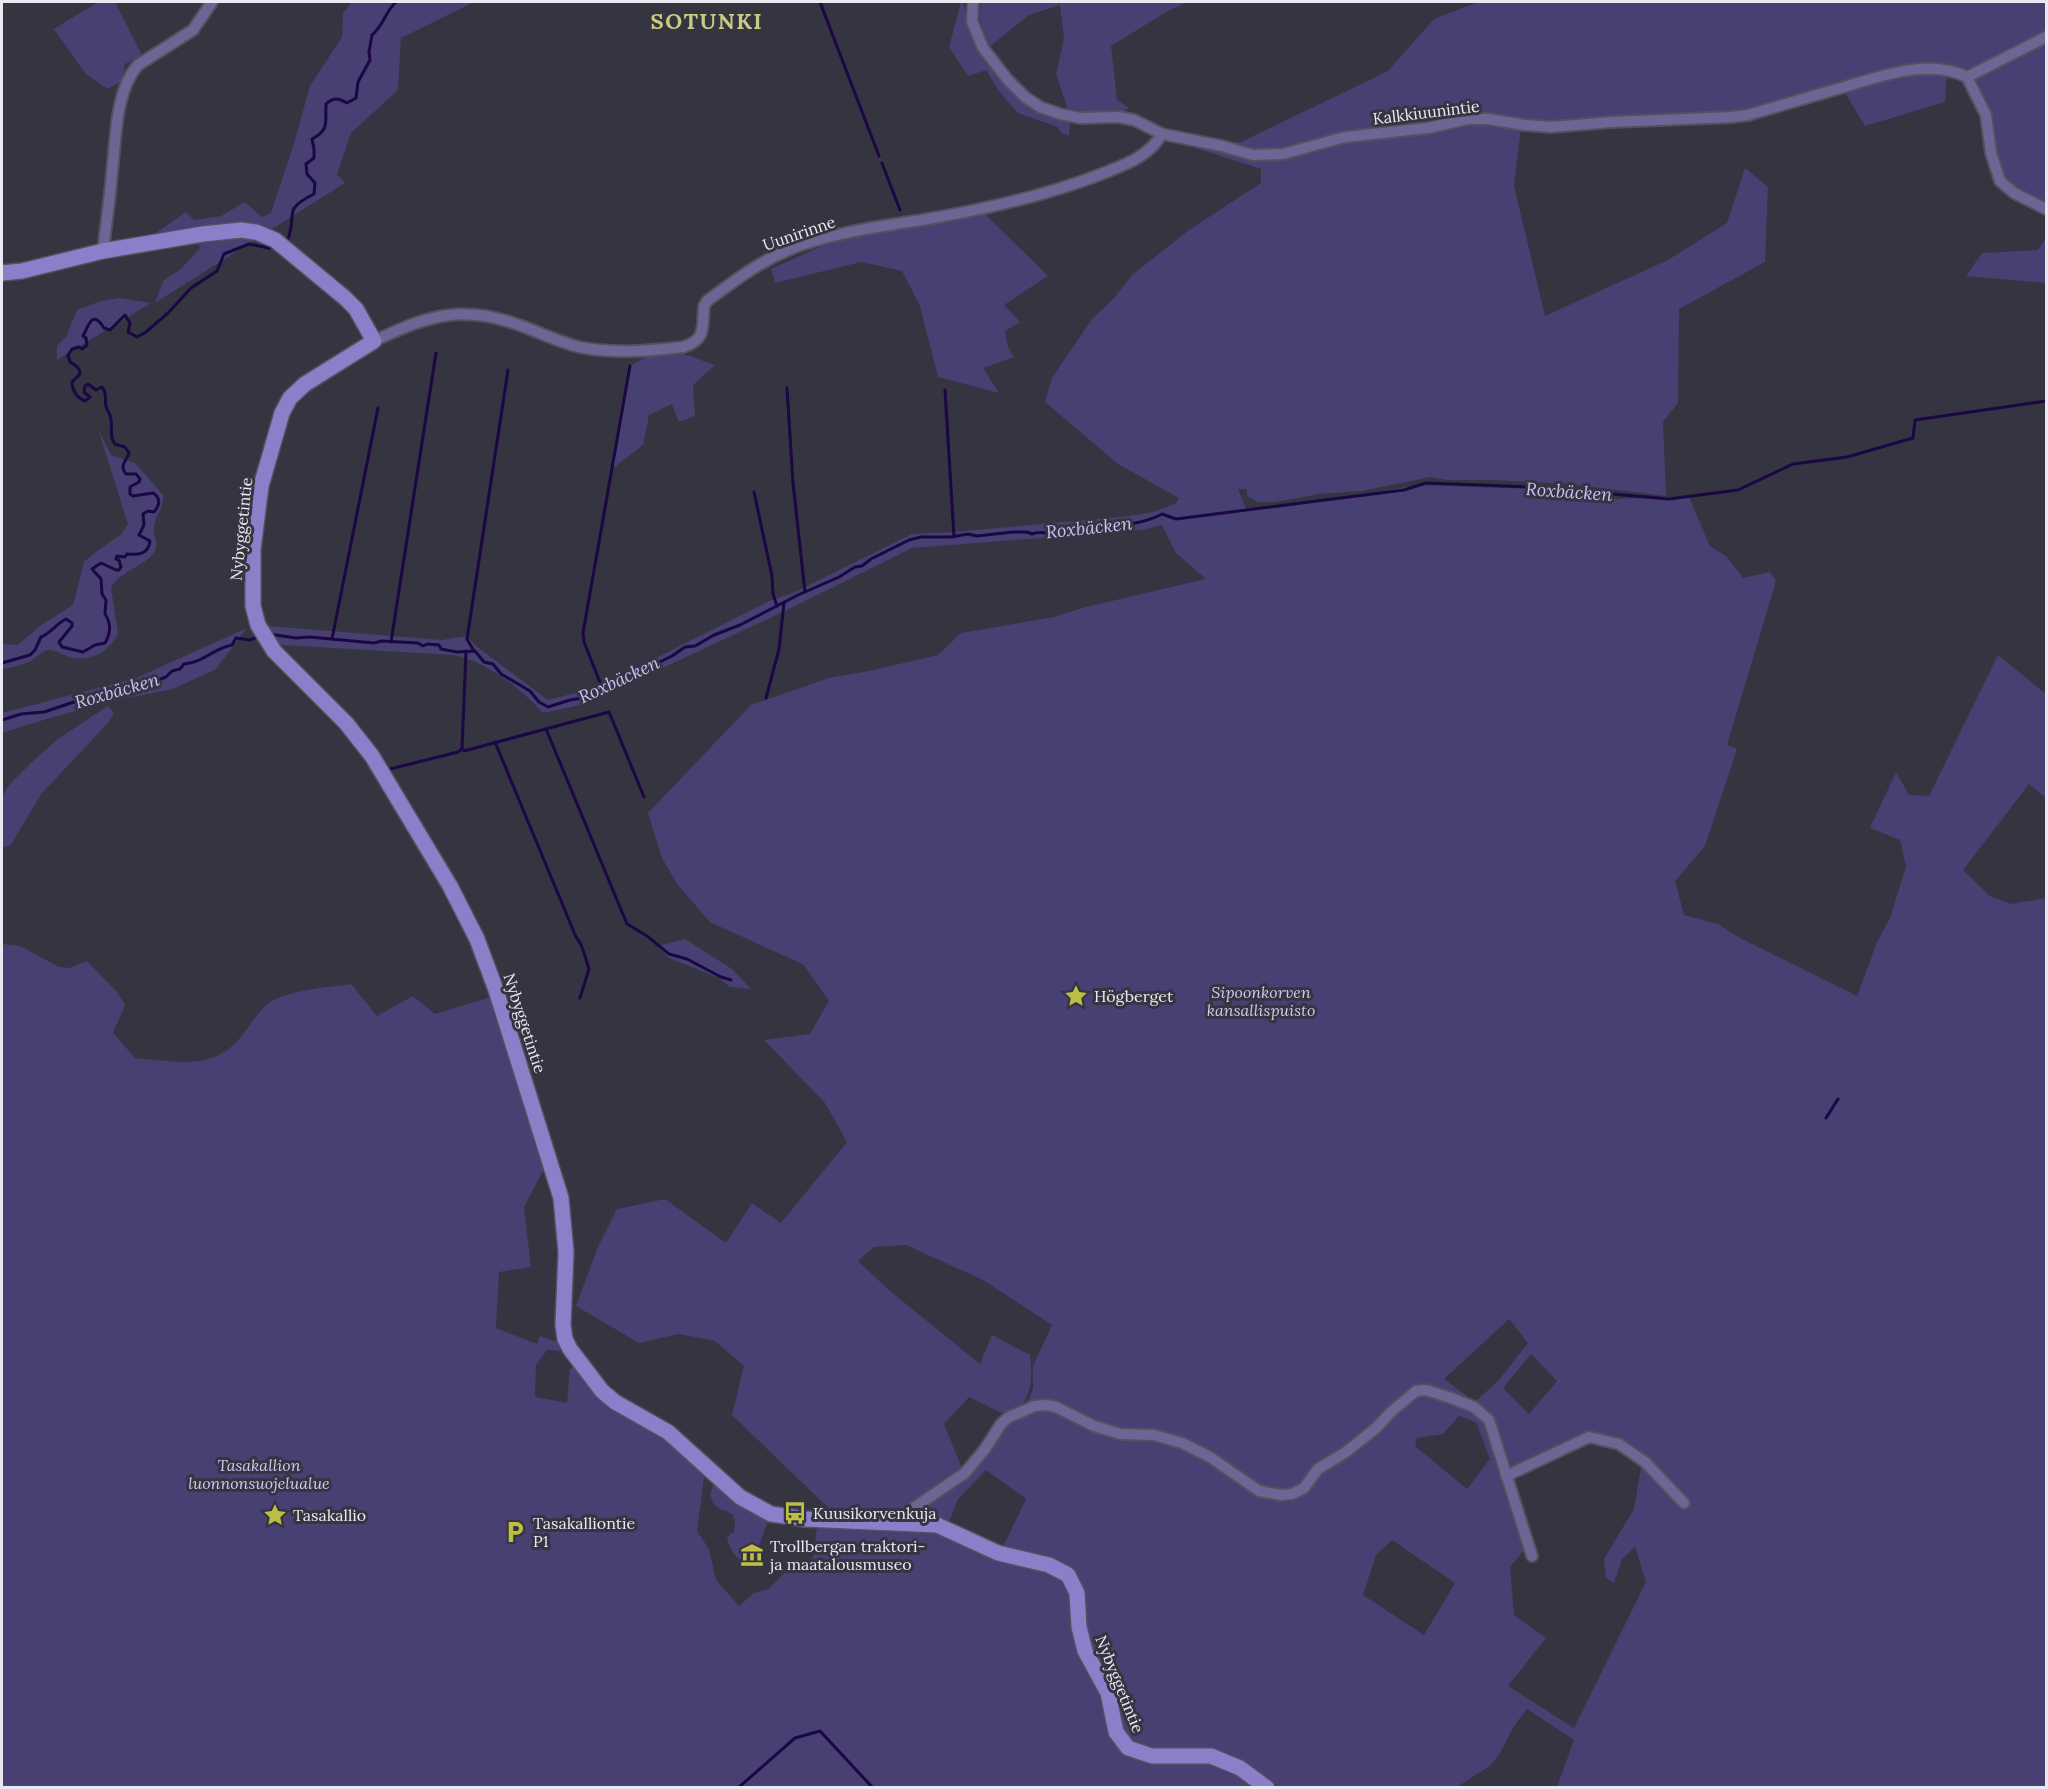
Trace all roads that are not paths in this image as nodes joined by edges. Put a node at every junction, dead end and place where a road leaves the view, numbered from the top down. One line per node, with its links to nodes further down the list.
1 (213, 2): 7 (street)
2 (973, 2): 5 (street, Kalkkiuunintie)
3 (2046, 37): 4 (street)
4 (1967, 77): 5 (street, Kalkkiuunintie); 6 (street)
5 (1162, 134): 9 (street, Uunirinne)
6 (2046, 209)
7 (103, 251): 8 (street); 9 (street)
8 (2, 273)
9 (374, 341): 12 (street, Nybyggetintie)
10 (1506, 1476): 11 (street); 12 (street); 13 (street)
11 (1684, 1503)
12 (893, 1522): 14 (street, Nybyggetintie)
13 (1532, 1556)
14 (1267, 1788)

